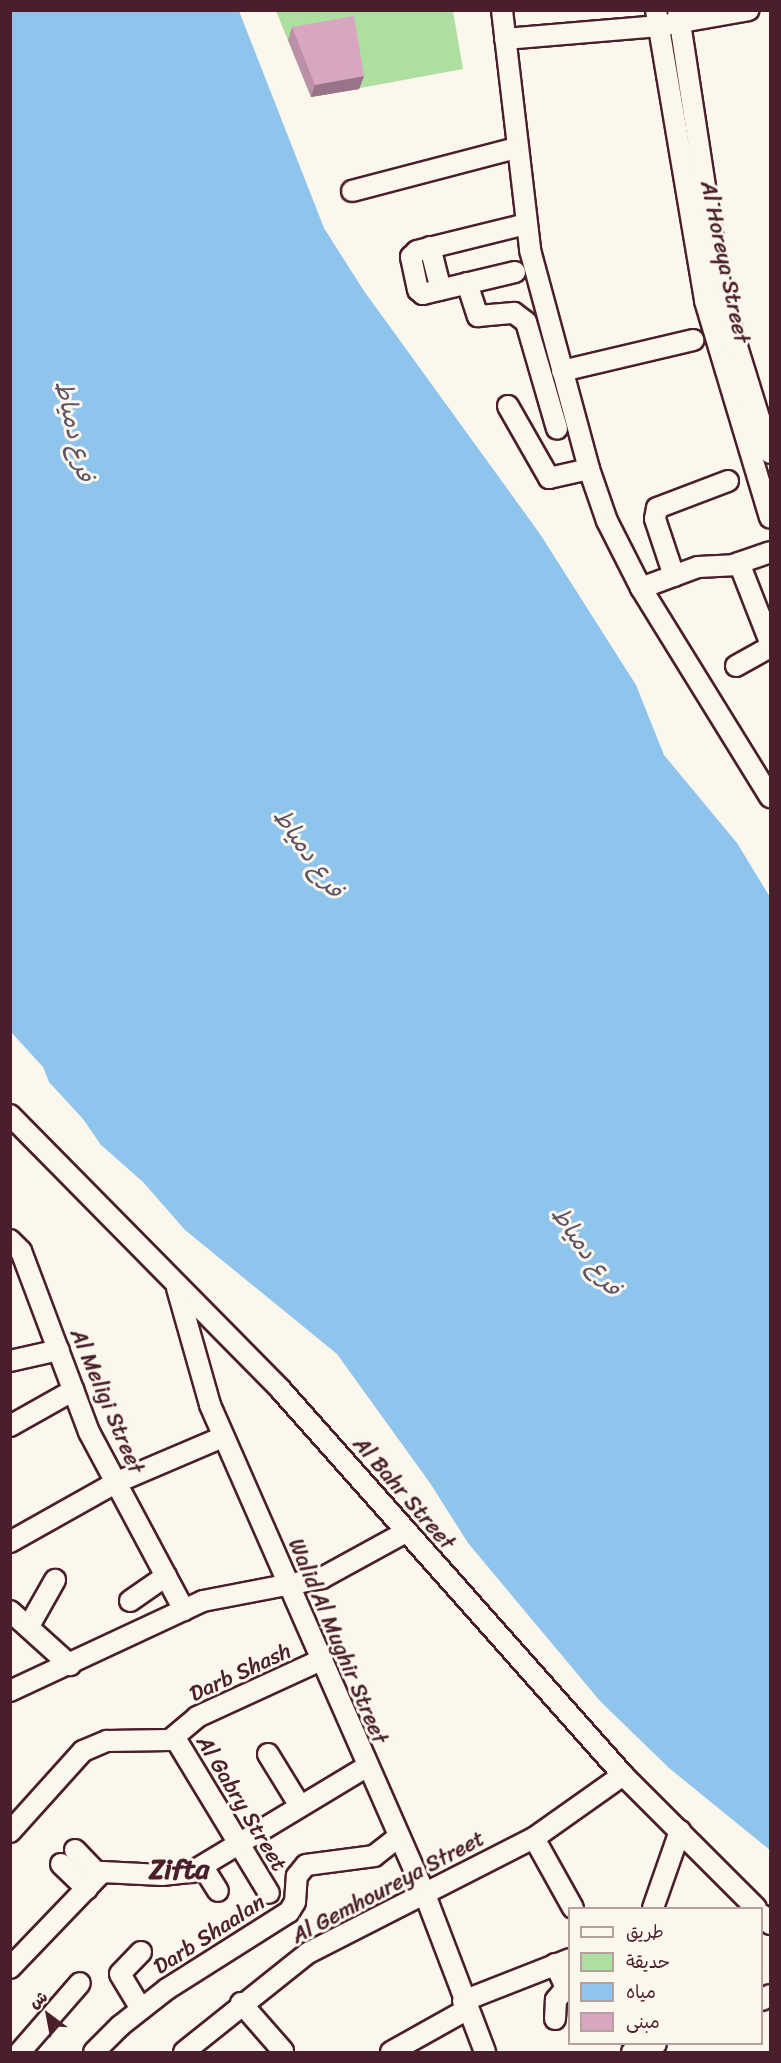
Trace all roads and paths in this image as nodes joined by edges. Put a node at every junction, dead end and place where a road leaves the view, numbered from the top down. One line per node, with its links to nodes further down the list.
1 (502, 10): 5 (street)
2 (749, 10): 3 (street)
3 (679, 16): 4 (street); 13 (street, Al Horeya Street)
4 (658, 18): 5 (street); 13 (street, Al Horeya Street)
5 (505, 39): 6 (street)
6 (516, 148): 7 (street); 8 (street)
7 (352, 192)
8 (526, 224): 9 (street); 15 (street)
9 (430, 247): 12 (street); 12 (street)
10 (515, 272): 11 (street)
11 (467, 284): 12 (street); 17 (street)
12 (433, 292)
13 (723, 338): 18 (street, Al Horeya Street)
14 (693, 340): 15 (street)
15 (562, 371): 19 (street)
16 (508, 406): 19 (street)
17 (557, 429)
18 (767, 453): 21 (street, Al Horeya Street)
19 (589, 469): 25 (street)
20 (728, 481): 24 (street)
21 (771, 517)
22 (771, 552): 23 (street)
23 (739, 563): 24 (street); 26 (street)
24 (674, 576): 25 (street)
25 (641, 588): 27 (street)
26 (736, 666)
27 (771, 797)
28 (10, 1115): 30 (street, Al Bahr Street)
29 (10, 1240): 31 (street, Al Meligi Street)
30 (177, 1286): 35 (street, Walid Al Mughir Street); 37 (street, Al Bahr Street)
31 (59, 1350): 32 (street); 33 (street, Al Meligi Street)
32 (10, 1361)
33 (74, 1390): 34 (street); 36 (street, Al Meligi Street)
34 (10, 1426)
35 (223, 1437): 36 (street); 41 (street, Walid Al Mughir Street)
36 (115, 1483): 38 (street); 39 (street, Al Meligi Street)
37 (406, 1533): 41 (street); 52 (street, Al Bahr Street)
38 (10, 1542)
39 (166, 1576): 42 (street); 43 (street, Al Meligi Street)
40 (55, 1580): 45 (street)
41 (288, 1587): 43 (street); 46 (street, Walid Al Mughir Street)
42 (130, 1601)
43 (184, 1610): 47 (street)
44 (10, 1611): 45 (street)
45 (29, 1626): 47 (street)
46 (319, 1661): 49 (street, Darb Shash); 51 (street, Walid Al Mughir Street)
47 (70, 1665): 48 (street)
48 (10, 1691)
49 (175, 1738): 55 (street); 58 (street, Al Gabry Street)
50 (268, 1754): 53 (street)
51 (366, 1767): 53 (street); 56 (street, Walid Al Mughir Street)
52 (623, 1775): 54 (street, Al Bahr Street); 57 (street, Al Gemhoureya Street)
53 (300, 1806): 58 (street)
54 (680, 1831): 67 (street); 68 (street, Al Bahr Street)
55 (10, 1832)
56 (398, 1837): 64 (street, Walid Al Mughir Street); 75 (street, Darb Shaalan)
57 (534, 1838): 64 (street, Al Gemhoureya Street); 66 (street)
58 (237, 1846): 61 (street); 65 (street, Al Gabry Street)
59 (75, 1850): 62 (street)
60 (62, 1864): 62 (street)
61 (203, 1867): 62 (street); 63 (street)
62 (93, 1882): 70 (street)
63 (218, 1891)
64 (424, 1892): 73 (street, Al Gemhoureya Street); 74 (street, Walid Al Mughir Street)
65 (269, 1893)
66 (572, 1907)
67 (653, 1907)
68 (753, 1907)
69 (141, 1952): 75 (street)
70 (15, 1955)
71 (562, 1961): 74 (street); 76 (street)
72 (80, 1983): 79 (street)
73 (241, 2003): 78 (street); 81 (street, Al Gemhoureya Street)
74 (465, 2006): 82 (street); 83 (street, Walid Al Mughir Street)
75 (141, 2009): 80 (street, Darb Shaalan)
76 (555, 2019)
77 (651, 2045): 84 (street)
78 (283, 2050)
79 (20, 2052)
80 (94, 2052)
81 (184, 2052)
82 (391, 2052)
83 (485, 2052)
84 (633, 2052)

